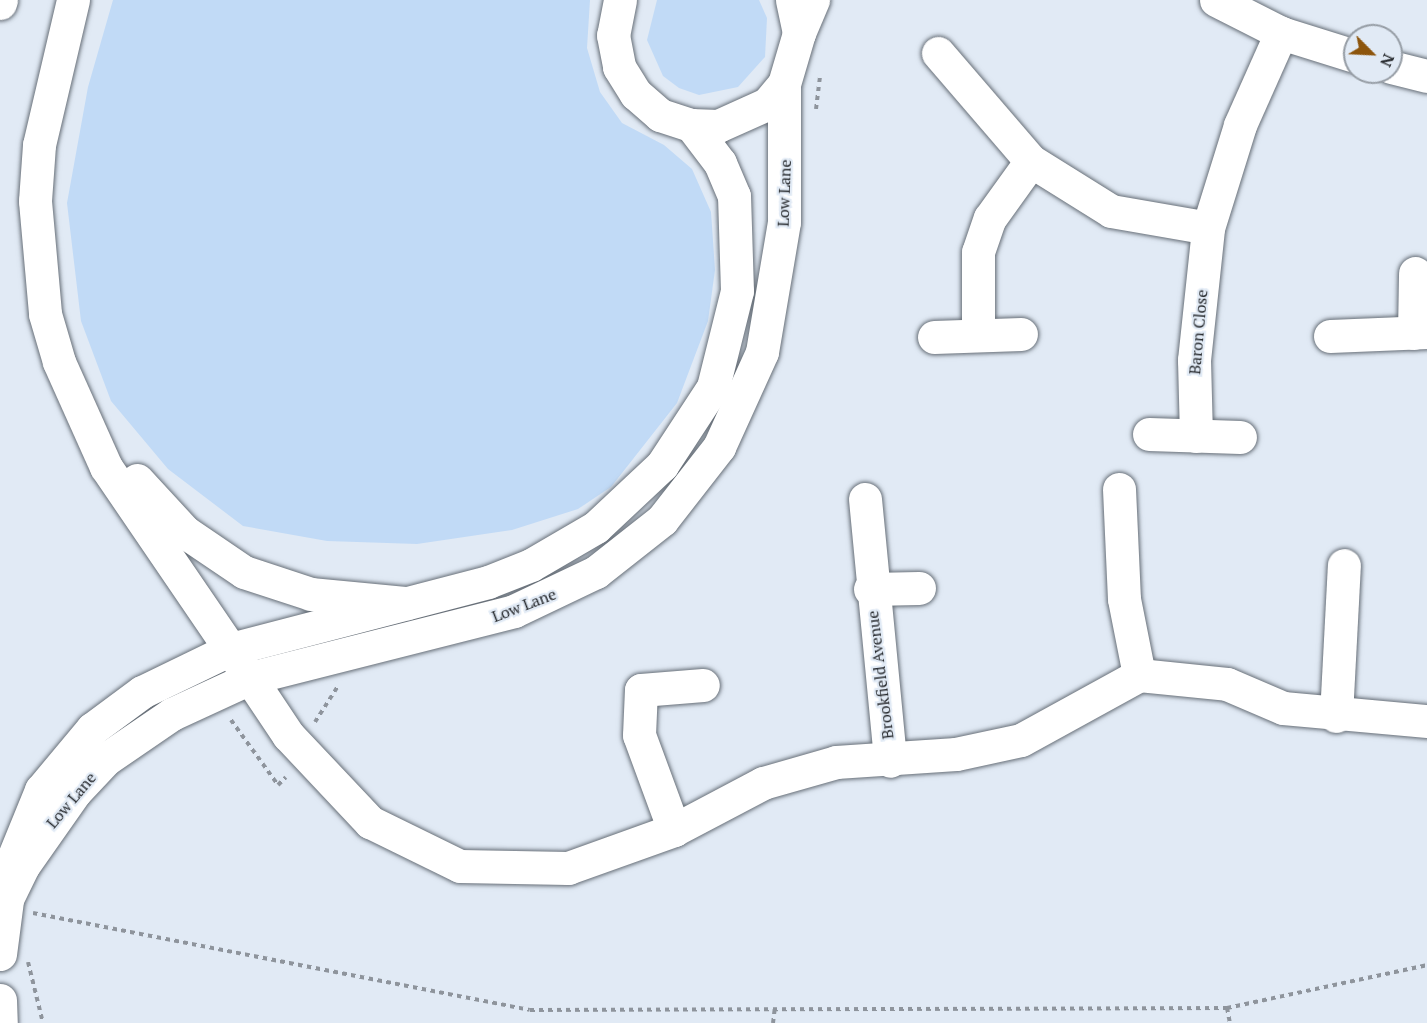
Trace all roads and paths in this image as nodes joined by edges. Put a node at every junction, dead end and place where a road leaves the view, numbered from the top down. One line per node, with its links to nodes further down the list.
1 (73, 0): 22 (main road)
2 (792, 0): 6 (main road)
3 (813, 0): 6 (main road, Low Lane)
4 (1216, 0): 7 (main road)
5 (619, 1): 13 (main road)
6 (799, 33): 12 (main road, Low Lane)
7 (1281, 33): 8 (main road); 15 (main road, Baron Close)
8 (1343, 52)
9 (938, 53): 14 (main road)
10 (1403, 70): 11 (main road)
11 (1427, 76)
12 (784, 84): 13 (main road); 34 (main road, Low Lane)
13 (691, 125): 31 (main road, Low Lane)
14 (1031, 161): 15 (main road); 18 (main road)
15 (1208, 228): 24 (main road, Baron Close)
16 (1415, 273): 17 (main road)
17 (1420, 332): 20 (main road)
18 (978, 333): 19 (main road); 21 (main road)
19 (1021, 334)
20 (1330, 336)
21 (934, 337)
22 (76, 404): 31 (main road); 32 (main road, Brookfield Avenue)
23 (1149, 434): 24 (main road)
24 (1196, 436): 25 (main road)
25 (1240, 437)
26 (1119, 489): 33 (main road)
27 (865, 499): 30 (main road, Brookfield Avenue)
28 (1344, 565): 36 (main road)
29 (919, 588): 30 (main road, Brookfield Avenue)
30 (870, 589): 38 (main road, Brookfield Avenue)
31 (407, 603): 32 (main road, Low Lane)
32 (231, 649): 34 (main road, Brookfield Avenue); 40 (main road, Low Lane)
33 (1139, 675): 36 (main road); 38 (main road, Brookfield Avenue)
34 (250, 678): 39 (main road, Brookfield Avenue); 40 (main road, Low Lane)
35 (703, 684): 39 (main road)
36 (1336, 716): 37 (main road)
37 (1427, 721)
38 (890, 761): 39 (main road, Brookfield Avenue)
39 (674, 830)
40 (3, 907): 41 (main road, Low Lane); 44 (path)
41 (0, 954)
42 (1427, 965): 45 (path)
43 (0, 1000): 46 (main road)
44 (775, 1006): 45 (path); 47 (path)
45 (1227, 1008): 48 (path)
46 (1, 1023)
47 (773, 1023)
48 (1230, 1023)

